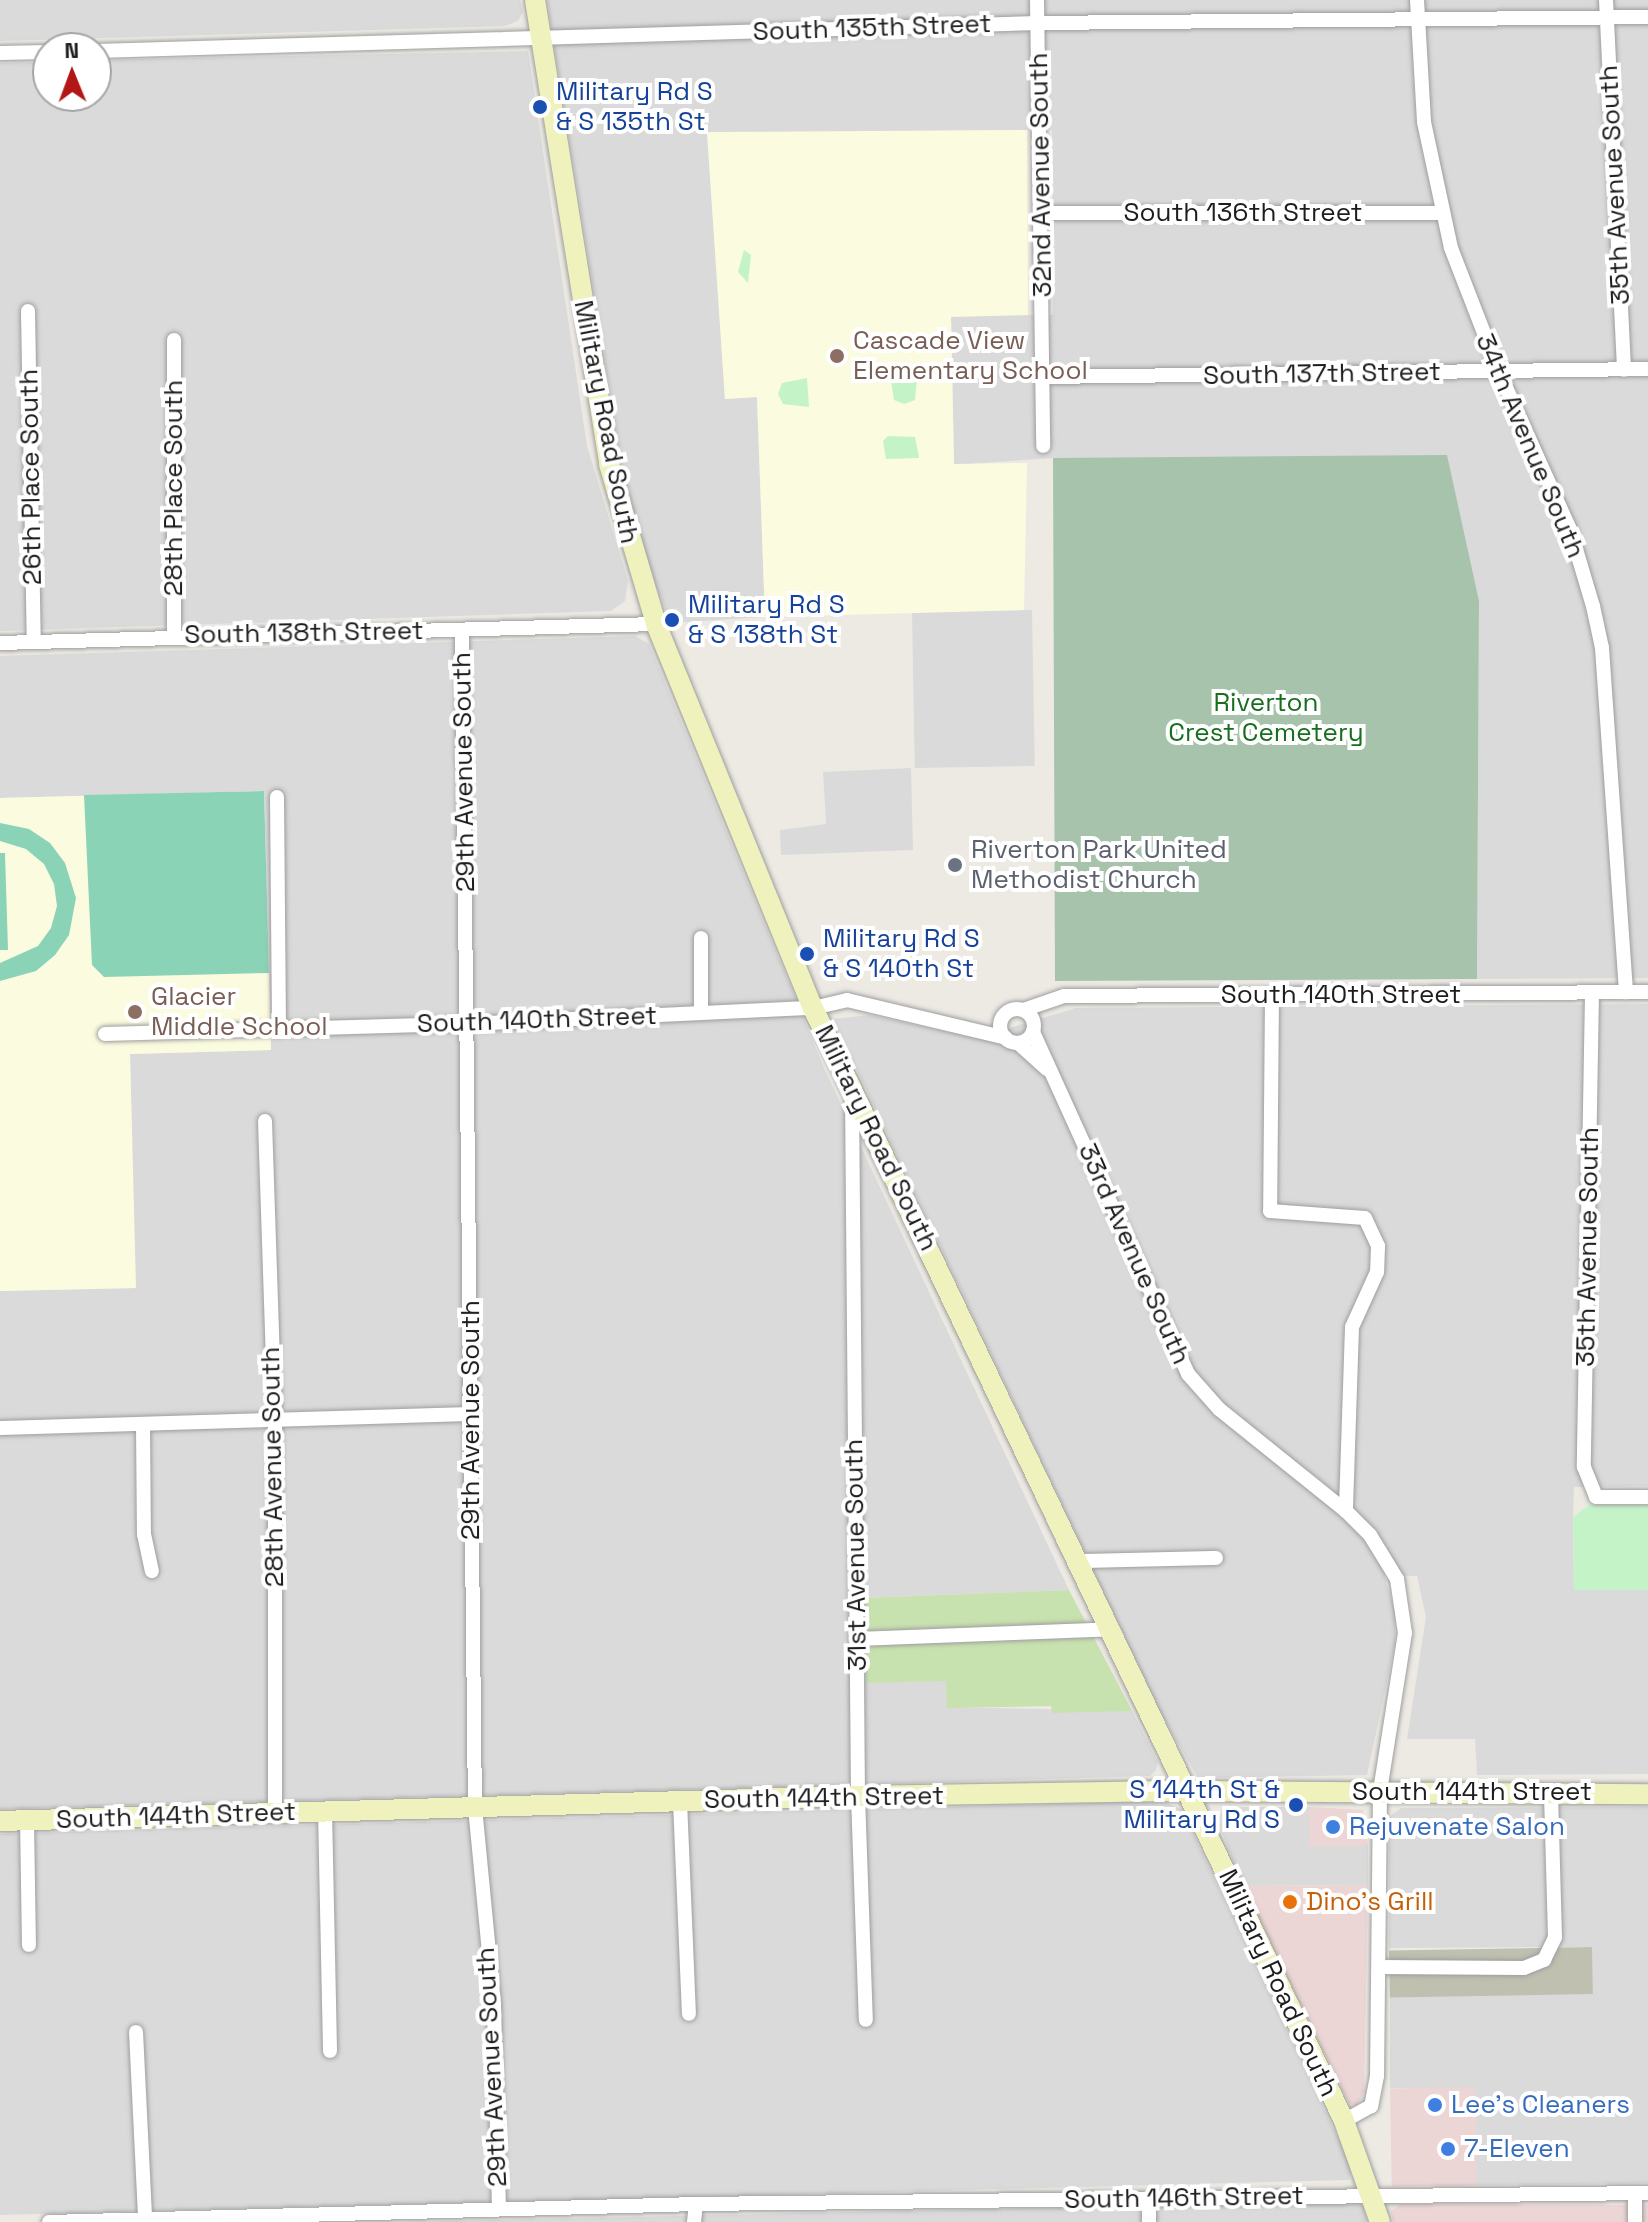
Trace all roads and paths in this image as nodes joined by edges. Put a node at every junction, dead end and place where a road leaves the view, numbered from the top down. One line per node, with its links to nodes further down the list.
1 (535, 0): 9 (street, Military Road South)
2 (1037, 0): 8 (street, 32nd Avenue South)
3 (1417, 0): 7 (street, 34th Avenue South)
4 (1606, 0): 6 (street, 35th Avenue South)
5 (1648, 17): 6 (street, South 135th Street)
6 (1607, 18): 7 (street, South 135th Street); 18 (street, 35th Avenue South)
7 (1417, 19): 8 (street, South 135th Street); 14 (street, 34th Avenue South)
8 (1038, 23): 9 (street, South 135th Street); 13 (street, 32nd Avenue South)
9 (543, 40): 10 (street, South 135th Street); 22 (street, Military Road South)
10 (112, 51)
11 (32, 52): 12 (street)
12 (0, 53)
13 (1043, 213): 14 (street, South 136th Street); 20 (street, 32nd Avenue South)
14 (1443, 213): 19 (street, 34th Avenue South)
15 (28, 311): 25 (street, 26th Place South)
16 (174, 340): 24 (street, 28th Place South)
17 (1648, 369): 18 (street, South 137th Street)
18 (1624, 370): 19 (street, South 137th Street)
19 (1499, 372): 20 (street, South 137th Street); 29 (street, 34th Avenue South)
20 (1043, 377): 21 (street, 32nd Avenue South)
21 (1043, 446)
22 (656, 624): 23 (street, South 138th Street); 33 (street, Military Road South)
23 (462, 630): 24 (street, South 138th Street); 37 (street, 29th Avenue South)
24 (174, 636): 25 (street, South 138th Street)
25 (34, 642): 26 (street, South 138th Street)
26 (0, 643)
27 (277, 797): 39 (street)
28 (701, 938): 34 (street)
29 (1626, 992): 30 (street, South 140th Street); 31 (street, South 140th Street)
30 (1648, 992)
31 (1592, 993): 32 (street, South 140th Street); 49 (street, 35th Avenue South)
32 (1272, 996): 35 (street, South 140th Street); 50 (street)
33 (813, 1008): 34 (street, South 140th Street); 38 (street, South 140th Street); 43 (street, Military Road South)
34 (701, 1013): 37 (street, South 140th Street)
35 (1031, 1017): 36 (street); 41 (street); 42 (street, 33rd Avenue South)
36 (1001, 1023): 38 (street, South 140th Street); 41 (street)
37 (468, 1024): 39 (street, South 140th Street); 45 (street, 29th Avenue South)
38 (965, 1026): 41 (street, South 140th Street)
39 (279, 1030): 40 (street, South 140th Street)
40 (105, 1034)
41 (1012, 1041): 42 (street, 33rd Avenue South)
42 (1054, 1075): 50 (street, 33rd Avenue South)
43 (852, 1090): 52 (street, Military Road South); 55 (street, 31st Avenue South)
44 (265, 1121): 46 (street, 28th Avenue South)
45 (471, 1414): 46 (street); 62 (street, 29th Avenue South)
46 (275, 1420): 47 (street); 64 (street, 28th Avenue South)
47 (143, 1426): 48 (street); 53 (street)
48 (0, 1428)
49 (1648, 1497)
50 (1346, 1511): 57 (street)
51 (1216, 1558): 52 (street)
52 (1080, 1561): 54 (street, Military Road South)
53 (152, 1571)
54 (1112, 1629): 55 (street); 56 (street, Military Road South)
55 (857, 1639): 60 (street, 31st Avenue South)
56 (1187, 1791): 57 (street, South 144th Street); 60 (street, South 144th Street); 73 (street, Military Road South)
57 (1380, 1791): 58 (street, South 144th Street); 68 (street)
58 (1551, 1793): 59 (street, South 144th Street); 68 (street)
59 (1648, 1794)
60 (858, 1796): 61 (street, South 144th Street); 70 (street, 31st Avenue South)
61 (680, 1801): 62 (street, South 144th Street); 69 (street)
62 (475, 1807): 63 (street, South 144th Street); 78 (street, 29th Avenue South)
63 (325, 1811): 64 (street, South 144th Street); 72 (street)
64 (275, 1813): 65 (street, South 144th Street)
65 (27, 1820): 66 (street, South 144th Street); 67 (street)
66 (0, 1821)
67 (29, 1945)
68 (1379, 1967): 73 (street)
69 (689, 2014)
70 (866, 2020)
71 (136, 2032): 80 (street)
72 (330, 2051)
73 (1344, 2121): 75 (street, Military Road South)
74 (1642, 2193): 75 (street, South 146th Street); 86 (street)
75 (1372, 2196): 76 (street, South 146th Street); 85 (street, Military Road South)
76 (1149, 2199): 77 (street, South 146th Street); 84 (street)
77 (696, 2204): 78 (street, South 146th Street); 83 (street)
78 (499, 2209): 79 (street, South 146th Street)
79 (483, 2216): 81 (street, South 146th Street)
80 (145, 2219): 81 (street, South 146th Street); 82 (street, South 146th Street)
81 (221, 2220)
82 (49, 2222)
83 (694, 2222)
84 (1149, 2222)
85 (1380, 2222)
86 (1635, 2222)

